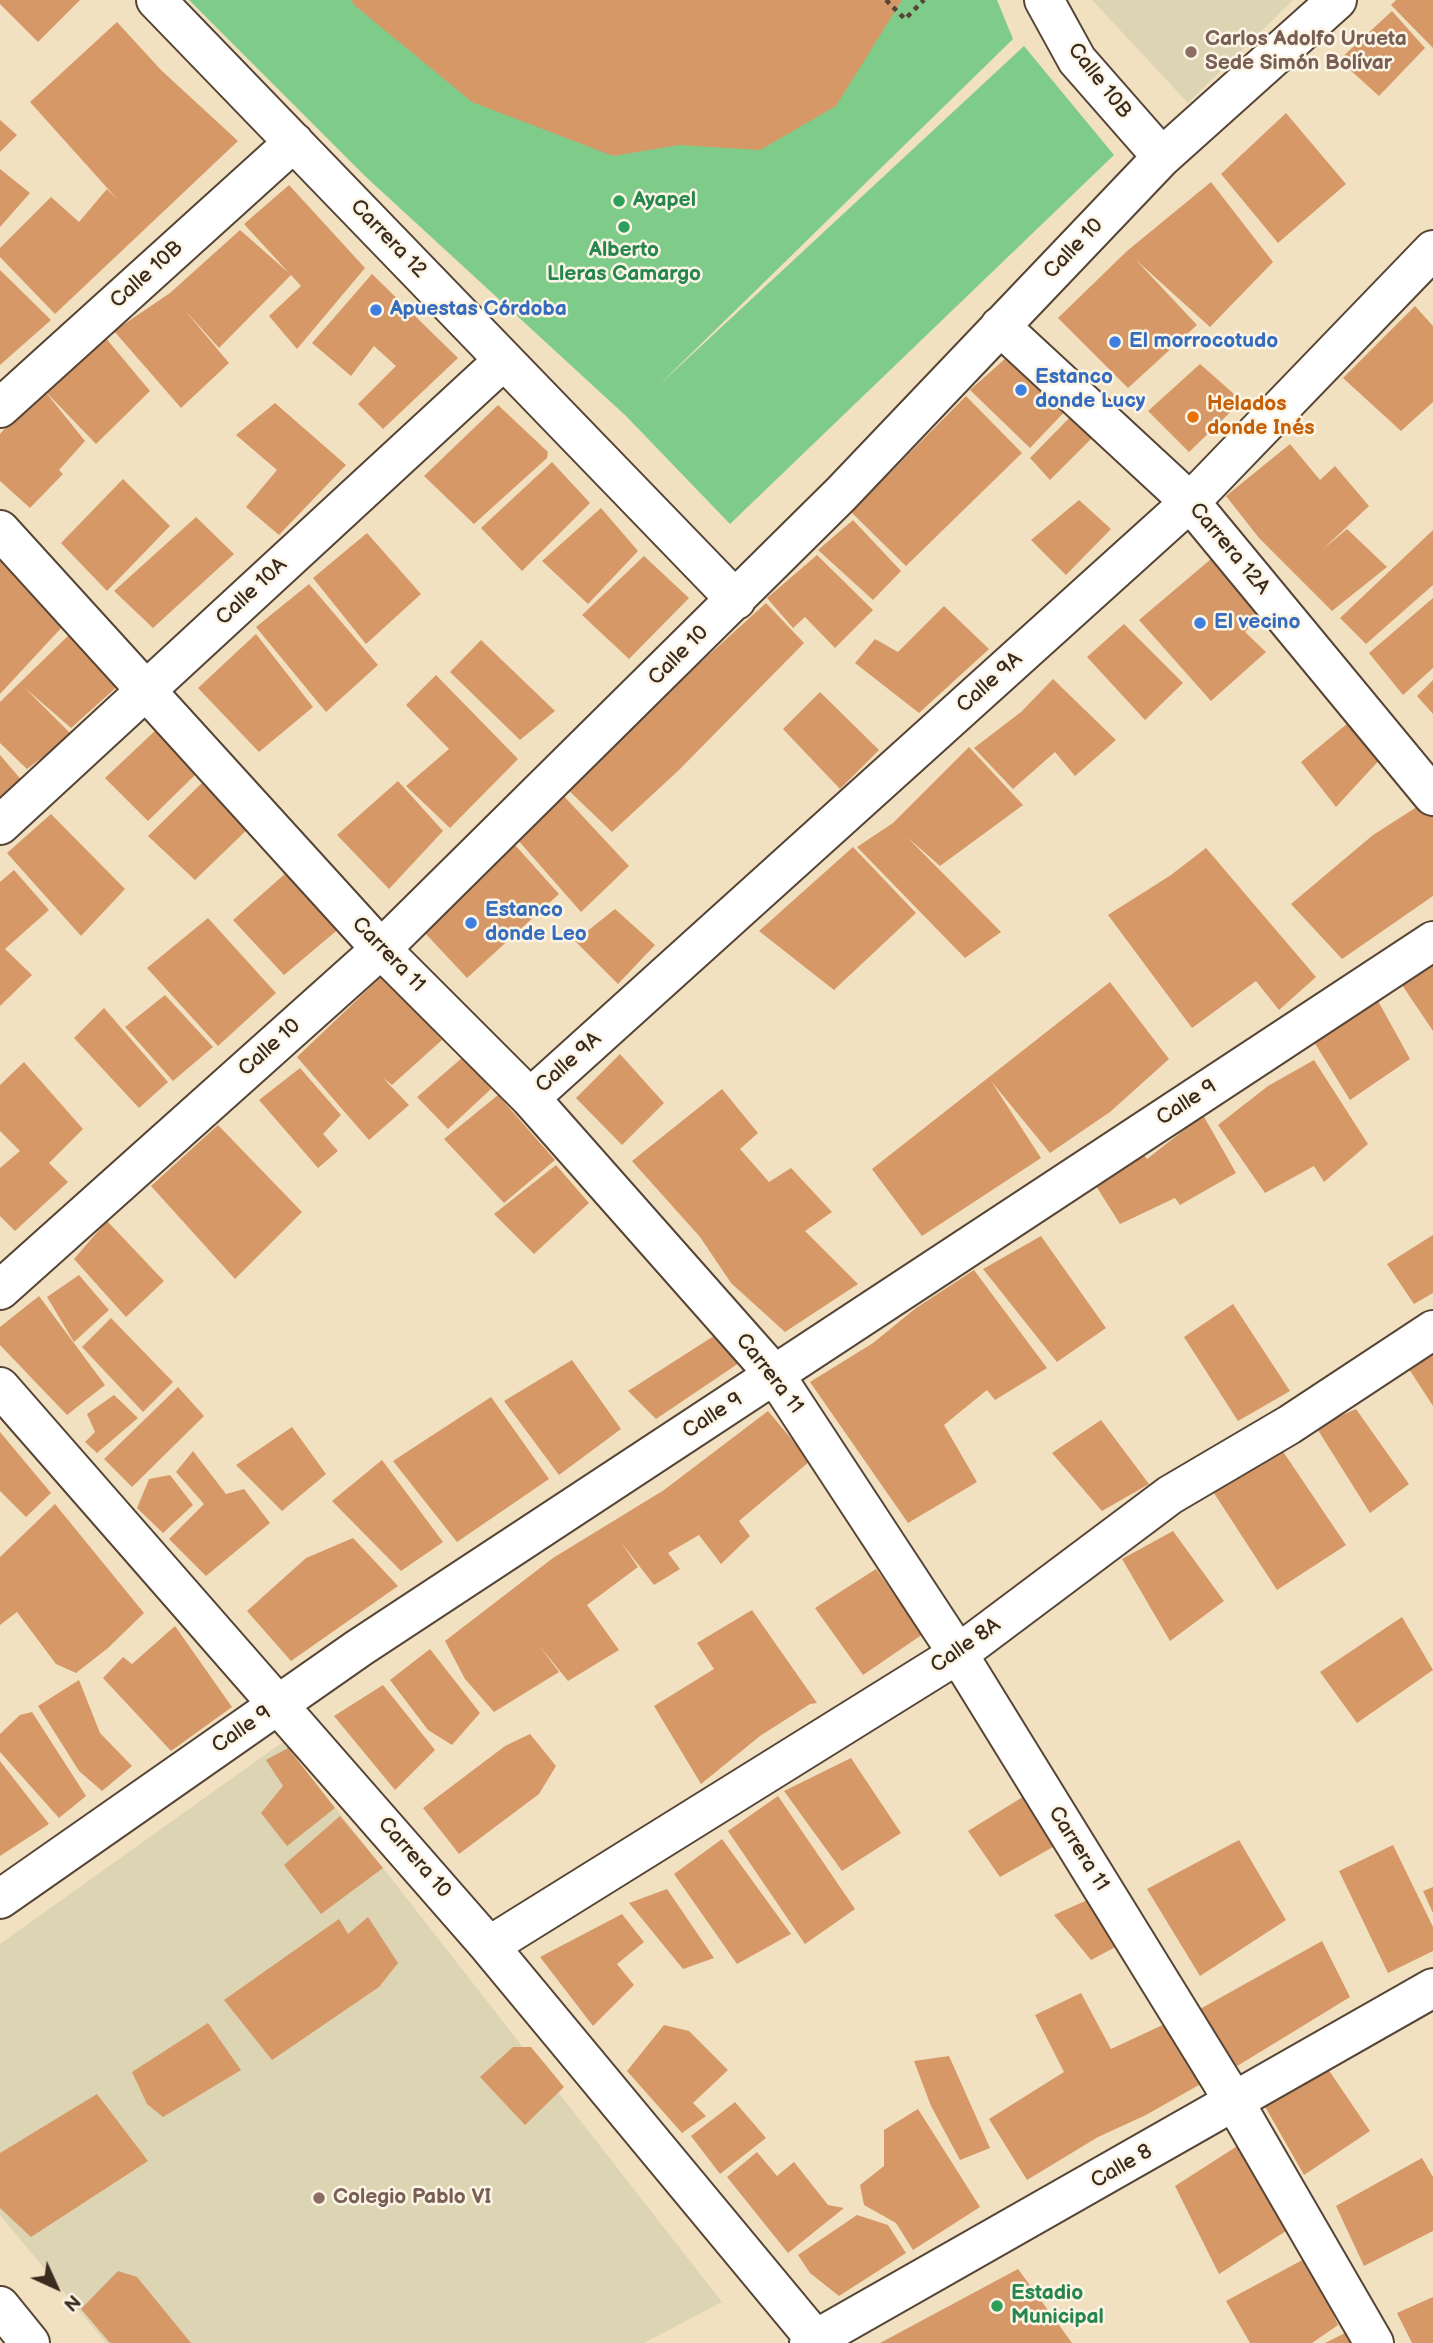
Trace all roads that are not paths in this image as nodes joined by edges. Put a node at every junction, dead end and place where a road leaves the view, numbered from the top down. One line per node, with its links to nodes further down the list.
1 (156, 0): 4 (street, Carrera 12)
2 (1044, 0): 5 (street, Calle 10B)
3 (1337, 0): 5 (street, Calle 10)
4 (294, 142): 8 (street, Carrera 12); 9 (street, Calle 10B)
5 (1162, 157): 7 (street, Calle 10)
6 (1433, 250): 10 (street, Calle 9A)
7 (1000, 326): 10 (street, Carrera 12A); 12 (street, Calle 10)
8 (504, 360): 12 (street, Carrera 12); 13 (street, Calle 10A)
9 (0, 408)
10 (1190, 502): 14 (street, Carrera 12A); 18 (street, Calle 9A)
11 (0, 530): 13 (street, Carrera 11)
12 (736, 600): 17 (street, Calle 10)
13 (145, 690): 15 (street, Calle 10A); 17 (street, Carrera 11)
14 (1433, 796)
15 (0, 825)
16 (1433, 941): 21 (street, Calle 9)
17 (381, 949): 18 (street, Carrera 11); 19 (street, Calle 10)
18 (530, 1098): 21 (street, Carrera 11)
19 (0, 1290)
20 (1433, 1330): 23 (street, Calle 8A)
21 (775, 1375): 23 (street, Carrera 11); 24 (street, Calle 9)
22 (0, 1387): 24 (street, Carrera 10)
23 (958, 1654): 26 (street, Calle 8A); 28 (street, Carrera 11)
24 (280, 1704): 25 (street, Calle 9); 26 (street, Carrera 10)
25 (0, 1899)
26 (489, 1946): 30 (street, Carrera 10)
27 (1433, 1988): 28 (street, Calle 8)
28 (1235, 2103): 30 (street, Calle 8); 32 (street, Carrera 11)
29 (0, 2306): 31 (street)
30 (813, 2341)
31 (30, 2343)
32 (1374, 2343)

